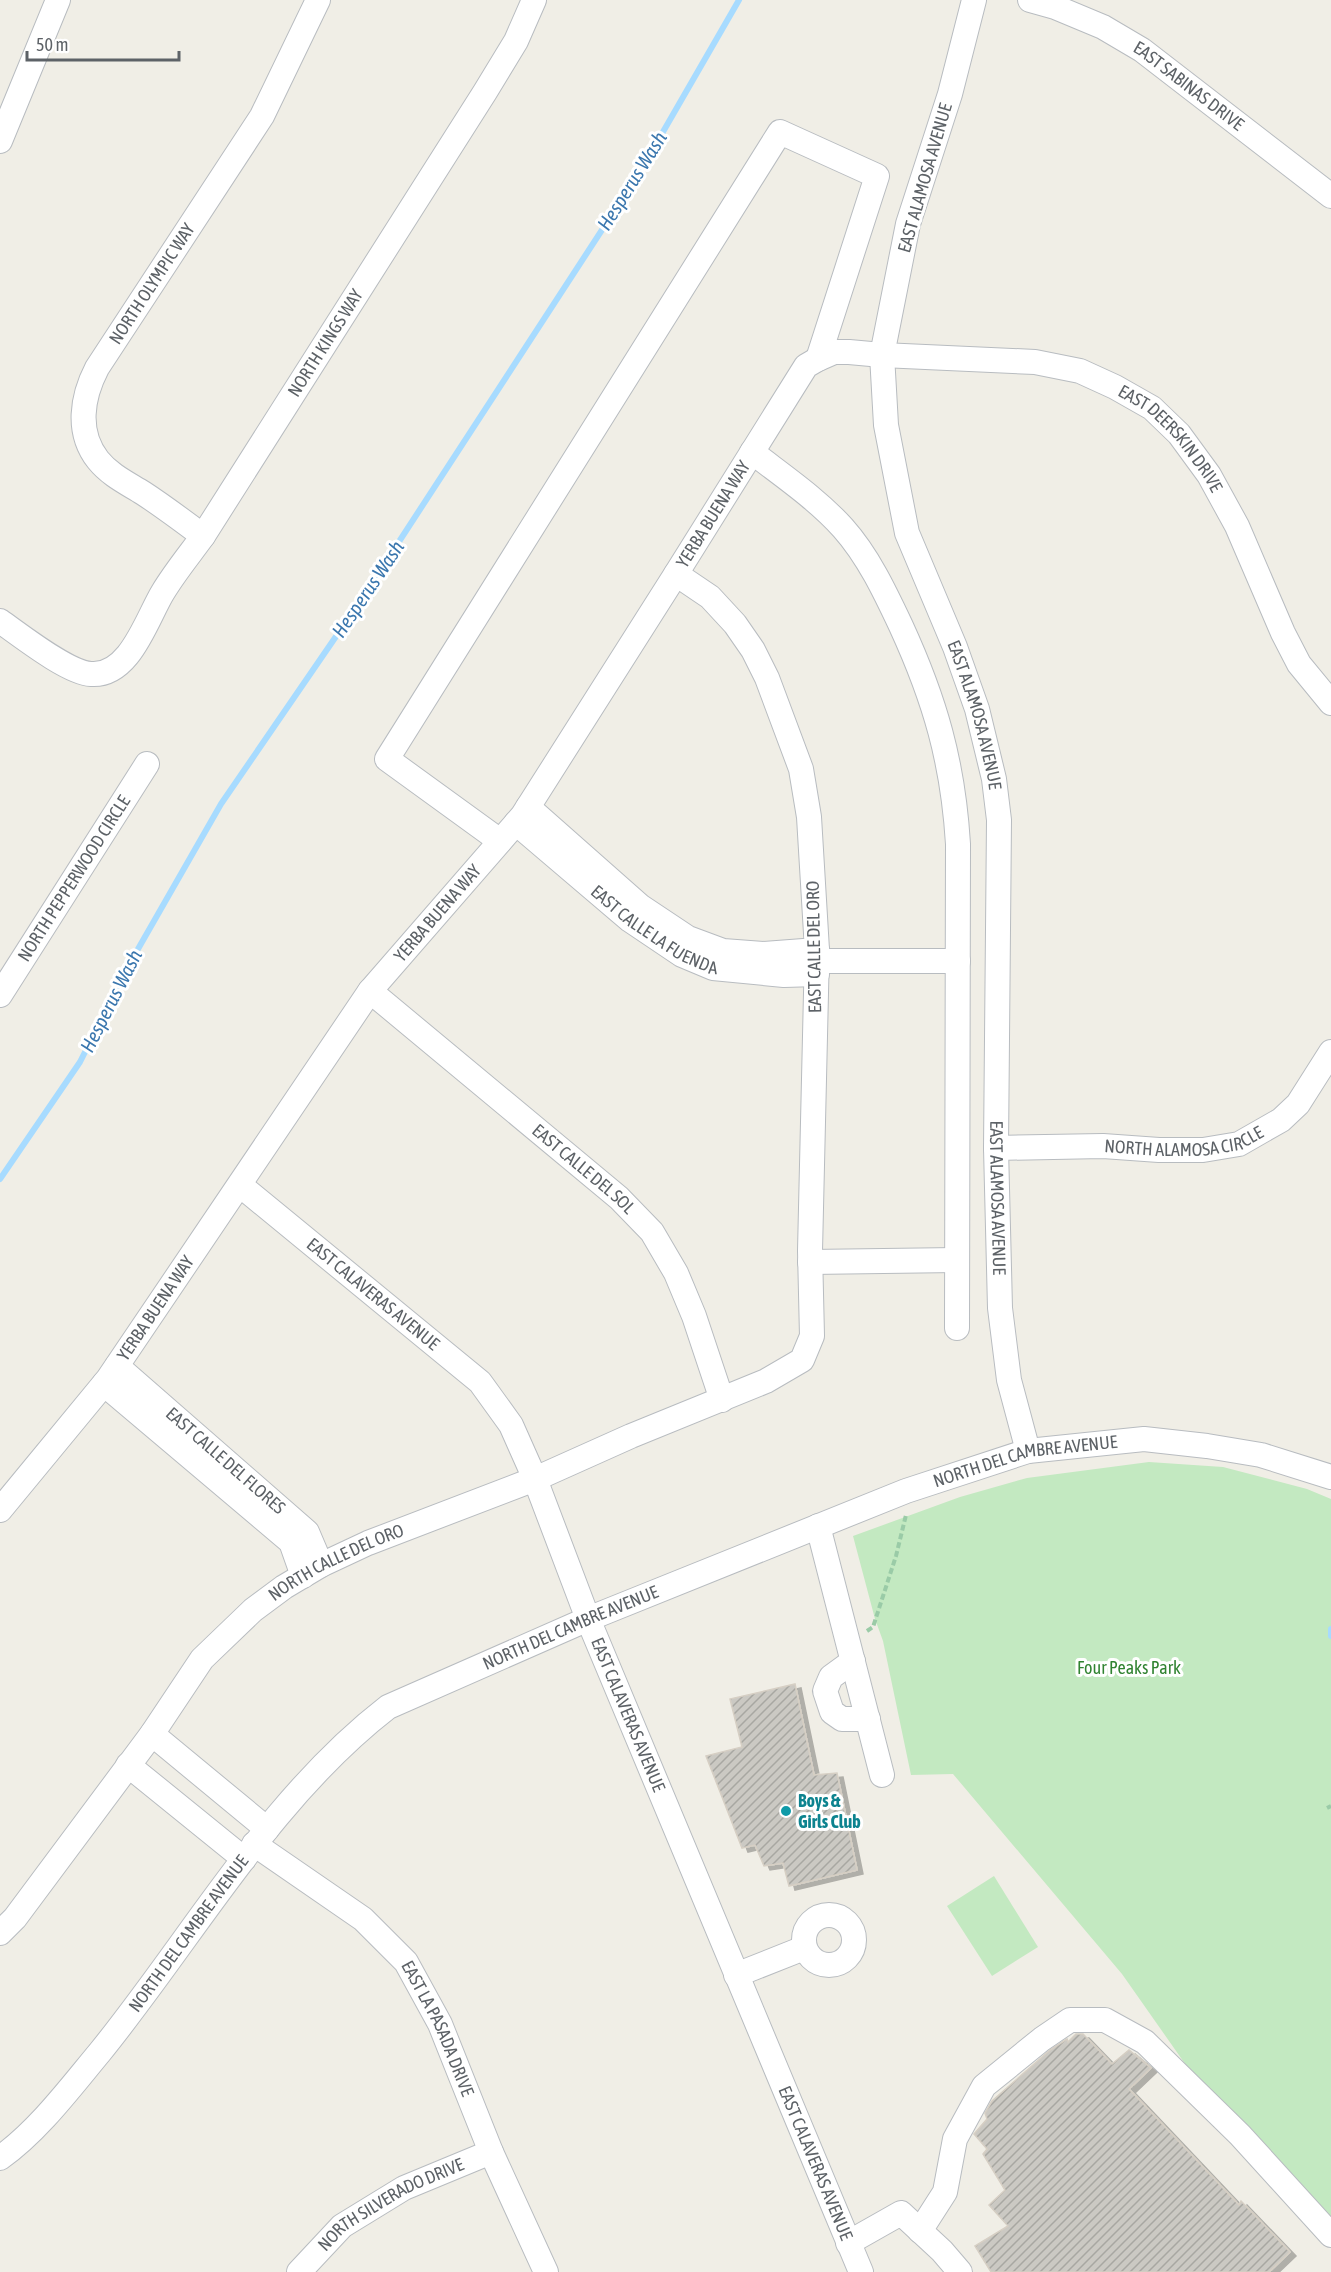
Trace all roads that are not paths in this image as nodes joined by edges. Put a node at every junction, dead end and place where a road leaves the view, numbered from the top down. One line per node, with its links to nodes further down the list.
1 (58, 0): 6 (street)
2 (318, 0): 11 (street, NORTH OLYMPIC WAY)
3 (534, 0): 11 (street, NORTH KINGS WAY)
4 (974, 0): 8 (street, EAST ALAMOSA AVENUE)
5 (1030, 0): 7 (street, EAST SABINAS DRIVE)
6 (0, 141)
7 (1331, 196)
8 (882, 355): 9 (street); 14 (street, EAST DEERSKIN DRIVE); 22 (street, EAST ALAMOSA AVENUE)
9 (818, 358): 10 (street, YERBA BUENA WAY); 16 (street, EAST CALLE LA FUENDA)
10 (752, 452): 12 (street, YERBA BUENA WAY); 17 (street)
11 (203, 536): 13 (street, NORTH KINGS WAY)
12 (676, 574): 16 (street, YERBA BUENA WAY); 18 (street, EAST CALLE DEL ORO)
13 (0, 621)
14 (1331, 703)
15 (147, 764): 20 (street, NORTH PEPPERWOOD CIRCLE)
16 (514, 824): 18 (street, EAST CALLE LA FUENDA); 19 (street, YERBA BUENA WAY)
17 (958, 961): 18 (street, EAST CALLE LA FUENDA); 24 (street)
18 (817, 962): 25 (street, EAST CALLE DEL ORO)
19 (370, 991): 23 (street, YERBA BUENA WAY); 29 (street, EAST CALLE DEL SOL)
20 (0, 994)
21 (1331, 1052): 22 (street, NORTH ALAMOSA CIRCLE)
22 (996, 1148): 30 (street, EAST ALAMOSA AVENUE)
23 (240, 1185): 28 (street, YERBA BUENA WAY); 32 (street, EAST CALAVERAS AVENUE)
24 (957, 1260): 25 (street); 26 (street)
25 (810, 1262): 27 (street, EAST CALLE DEL ORO)
26 (957, 1328)
27 (802, 1360): 29 (street, NORTH CALLE DEL ORO)
28 (110, 1375): 33 (street, YERBA BUENA WAY); 35 (street, EAST CALLE DEL FLORES)
29 (722, 1400): 32 (street, NORTH CALLE DEL ORO)
30 (1028, 1451): 31 (street, NORTH DEL CAMBRE AVENUE); 34 (street, NORTH DEL CAMBRE AVENUE)
31 (1331, 1477)
32 (535, 1479): 35 (street, NORTH CALLE DEL ORO); 36 (street, EAST CALAVERAS AVENUE)
33 (0, 1510)
34 (818, 1526): 36 (street, NORTH DEL CAMBRE AVENUE); 37 (street)
35 (312, 1570): 39 (street, NORTH CALLE DEL ORO)
36 (588, 1619): 42 (street, NORTH DEL CAMBRE AVENUE); 45 (street, EAST CALAVERAS AVENUE)
37 (853, 1661): 38 (street); 38 (street)
38 (868, 1719): 41 (street)
39 (152, 1734): 40 (street, NORTH CALLE DEL ORO); 42 (street, EAST LA PASADA DRIVE)
40 (128, 1765): 42 (street, EAST LA PASADA DRIVE); 43 (street, NORTH CALLE DEL ORO)
41 (882, 1775)
42 (255, 1844): 46 (street, EAST LA PASADA DRIVE); 47 (street, NORTH DEL CAMBRE AVENUE)
43 (0, 1933)
44 (804, 1948): 45 (street)
45 (736, 1975): 50 (street, EAST CALAVERAS AVENUE)
46 (491, 2152): 51 (street, NORTH SILVERADO DRIVE); 52 (street, EAST LA PASADA DRIVE)
47 (0, 2158)
48 (920, 2231): 49 (street); 50 (street); 54 (street)
49 (1331, 2235)
50 (848, 2243): 53 (street, EAST CALAVERAS AVENUE)
51 (299, 2272)
52 (546, 2272)
53 (861, 2272)
54 (960, 2272)

